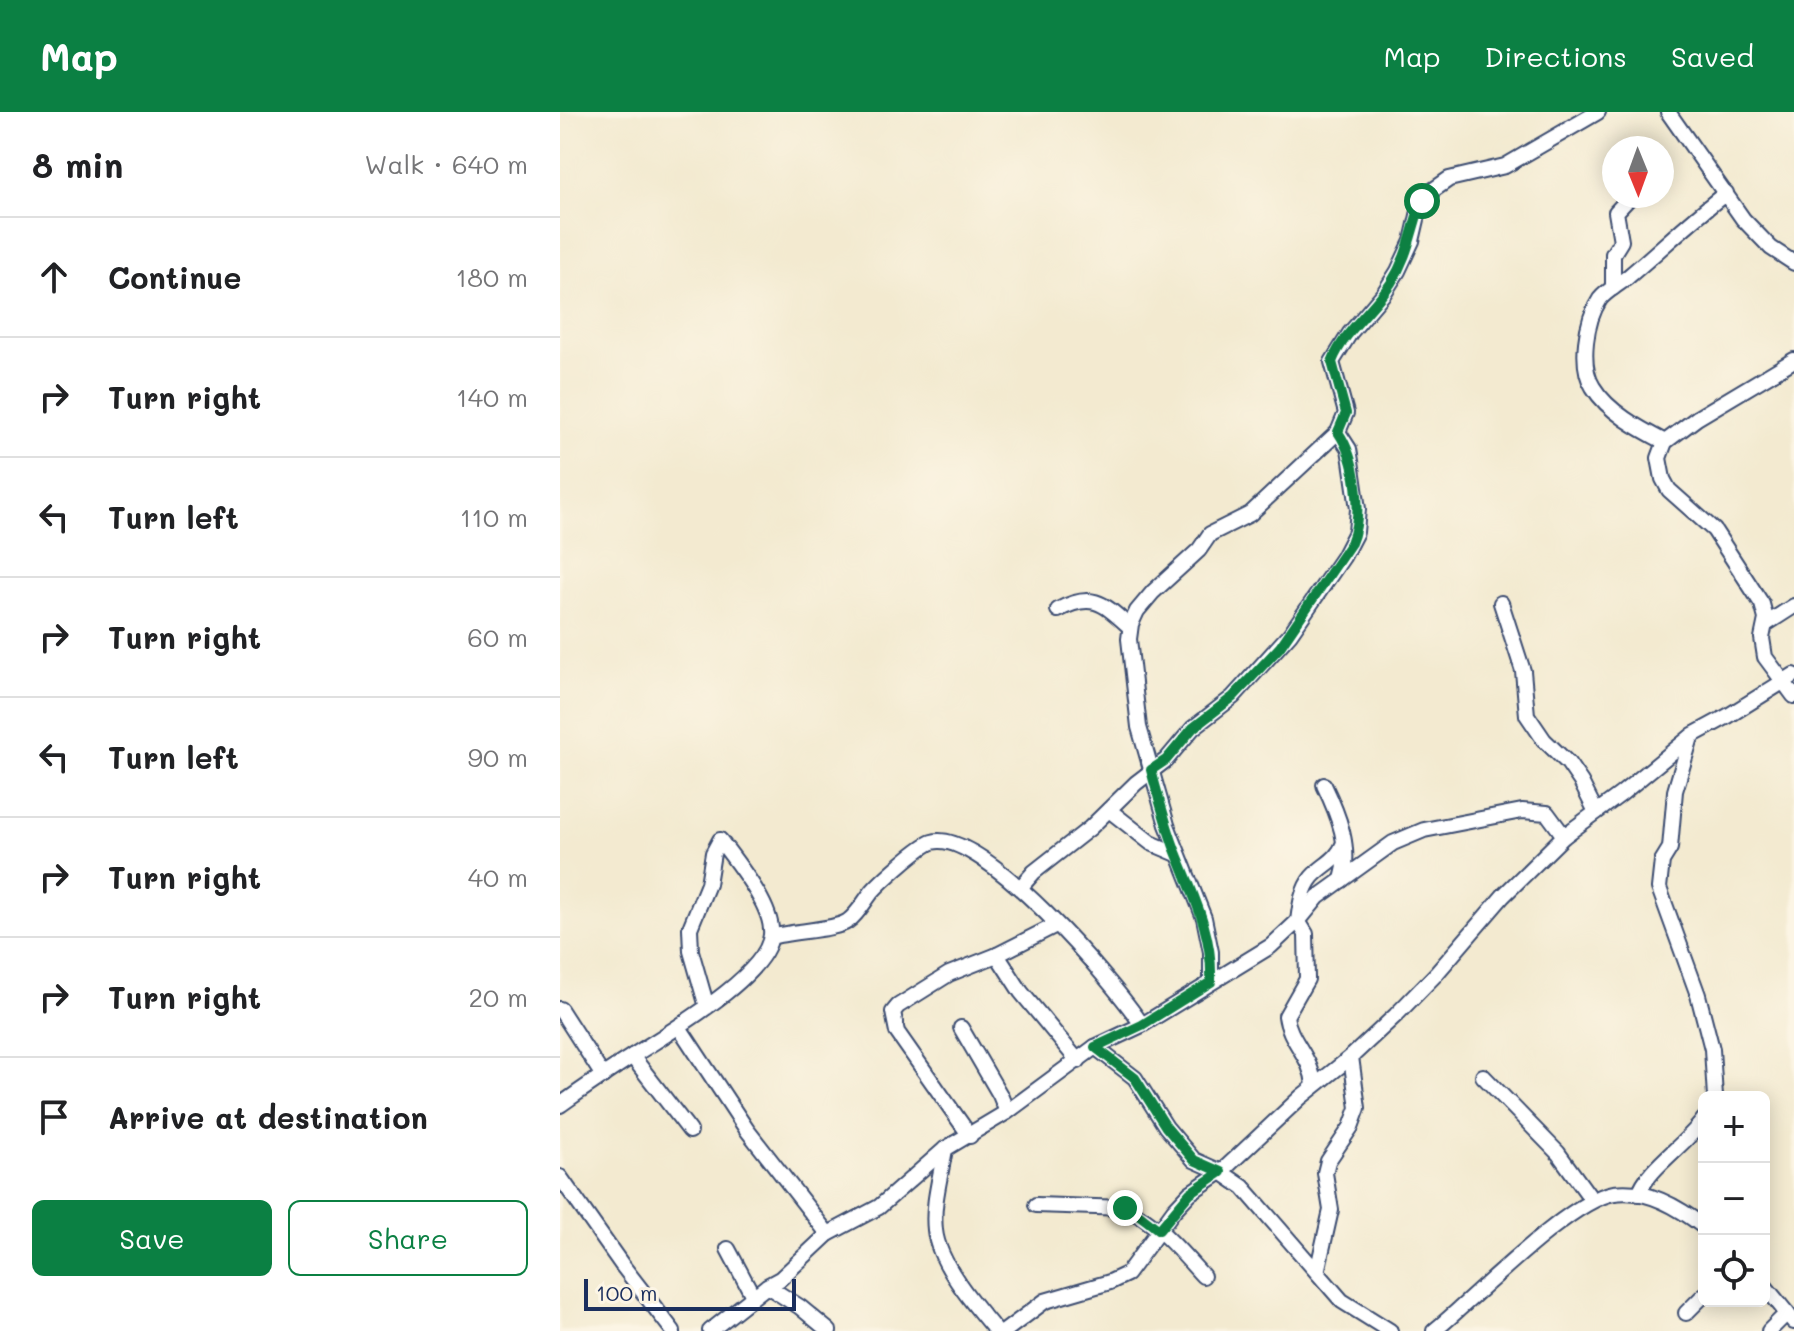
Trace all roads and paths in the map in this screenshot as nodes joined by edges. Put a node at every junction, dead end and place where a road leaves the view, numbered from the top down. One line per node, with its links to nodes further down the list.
1 (1598, 112): 8 (street)
2 (1668, 112): 3 (street)
3 (1726, 193): 5 (street); 6 (street)
4 (1620, 208): 6 (street)
5 (1794, 263)
6 (1613, 288): 9 (street)
7 (1794, 360): 9 (street)
8 (1338, 432): 14 (street); 18 (street)
9 (1665, 442): 13 (street)
10 (1501, 603): 21 (street)
11 (1794, 606): 13 (street)
12 (1058, 610): 14 (street)
13 (1766, 624): 15 (street)
14 (1130, 627): 18 (street)
15 (1789, 679): 16 (street); 17 (street)
16 (1794, 696)
17 (1691, 737): 21 (street); 44 (street)
18 (1151, 770): 20 (street); 24 (street)
19 (1324, 785): 23 (street)
20 (1109, 810): 24 (street); 26 (street)
21 (1596, 812): 22 (street)
22 (1564, 836): 25 (street); 39 (street)
23 (1344, 843): 25 (street); 27 (street)
24 (1177, 854): 31 (street)
25 (1342, 880): 27 (street)
26 (1020, 888): 28 (street); 29 (street)
27 (1298, 921): 31 (street); 43 (street)
28 (1056, 925): 30 (street); 34 (street)
29 (771, 937): 32 (street); 32 (street)
30 (997, 955): 40 (street); 49 (street)
31 (1211, 982): 34 (street)
32 (707, 1007): 35 (street)
33 (560, 1009): 41 (street)
34 (1142, 1025): 37 (street)
35 (679, 1027): 38 (street); 58 (street)
36 (961, 1028): 46 (street)
37 (1095, 1047): 40 (street); 51 (street)
38 (632, 1056): 41 (street); 48 (street)
39 (1351, 1057): 43 (street); 60 (street)
40 (1078, 1061): 46 (street)
41 (603, 1076): 45 (street)
42 (1483, 1076): 54 (street)
43 (1314, 1085): 51 (street)
44 (1715, 1091)
45 (560, 1105)
46 (1007, 1112): 49 (street)
47 (1698, 1127): 53 (street)
48 (690, 1131)
49 (970, 1136): 50 (street)
50 (945, 1149): 58 (street); 72 (street)
51 (1221, 1172): 57 (street); 60 (street)
52 (560, 1177): 69 (street)
53 (1639, 1194): 54 (street); 56 (street)
54 (1592, 1200): 74 (street)
55 (1036, 1205): 57 (street)
56 (1698, 1222)
57 (1159, 1230): 61 (street); 68 (street)
58 (828, 1234): 62 (street)
59 (728, 1249): 64 (street)
60 (1317, 1272): 73 (street)
61 (1203, 1276)
62 (767, 1286): 64 (street); 71 (street)
63 (1770, 1292): 67 (street)
64 (753, 1296): 70 (street)
65 (1698, 1301): 66 (street)
66 (1686, 1313)
67 (1791, 1317): 75 (street)
68 (1012, 1329)
69 (673, 1331)
70 (710, 1331)
71 (829, 1331)
72 (996, 1331)
73 (1390, 1331)
74 (1434, 1331)
75 (1769, 1331)

